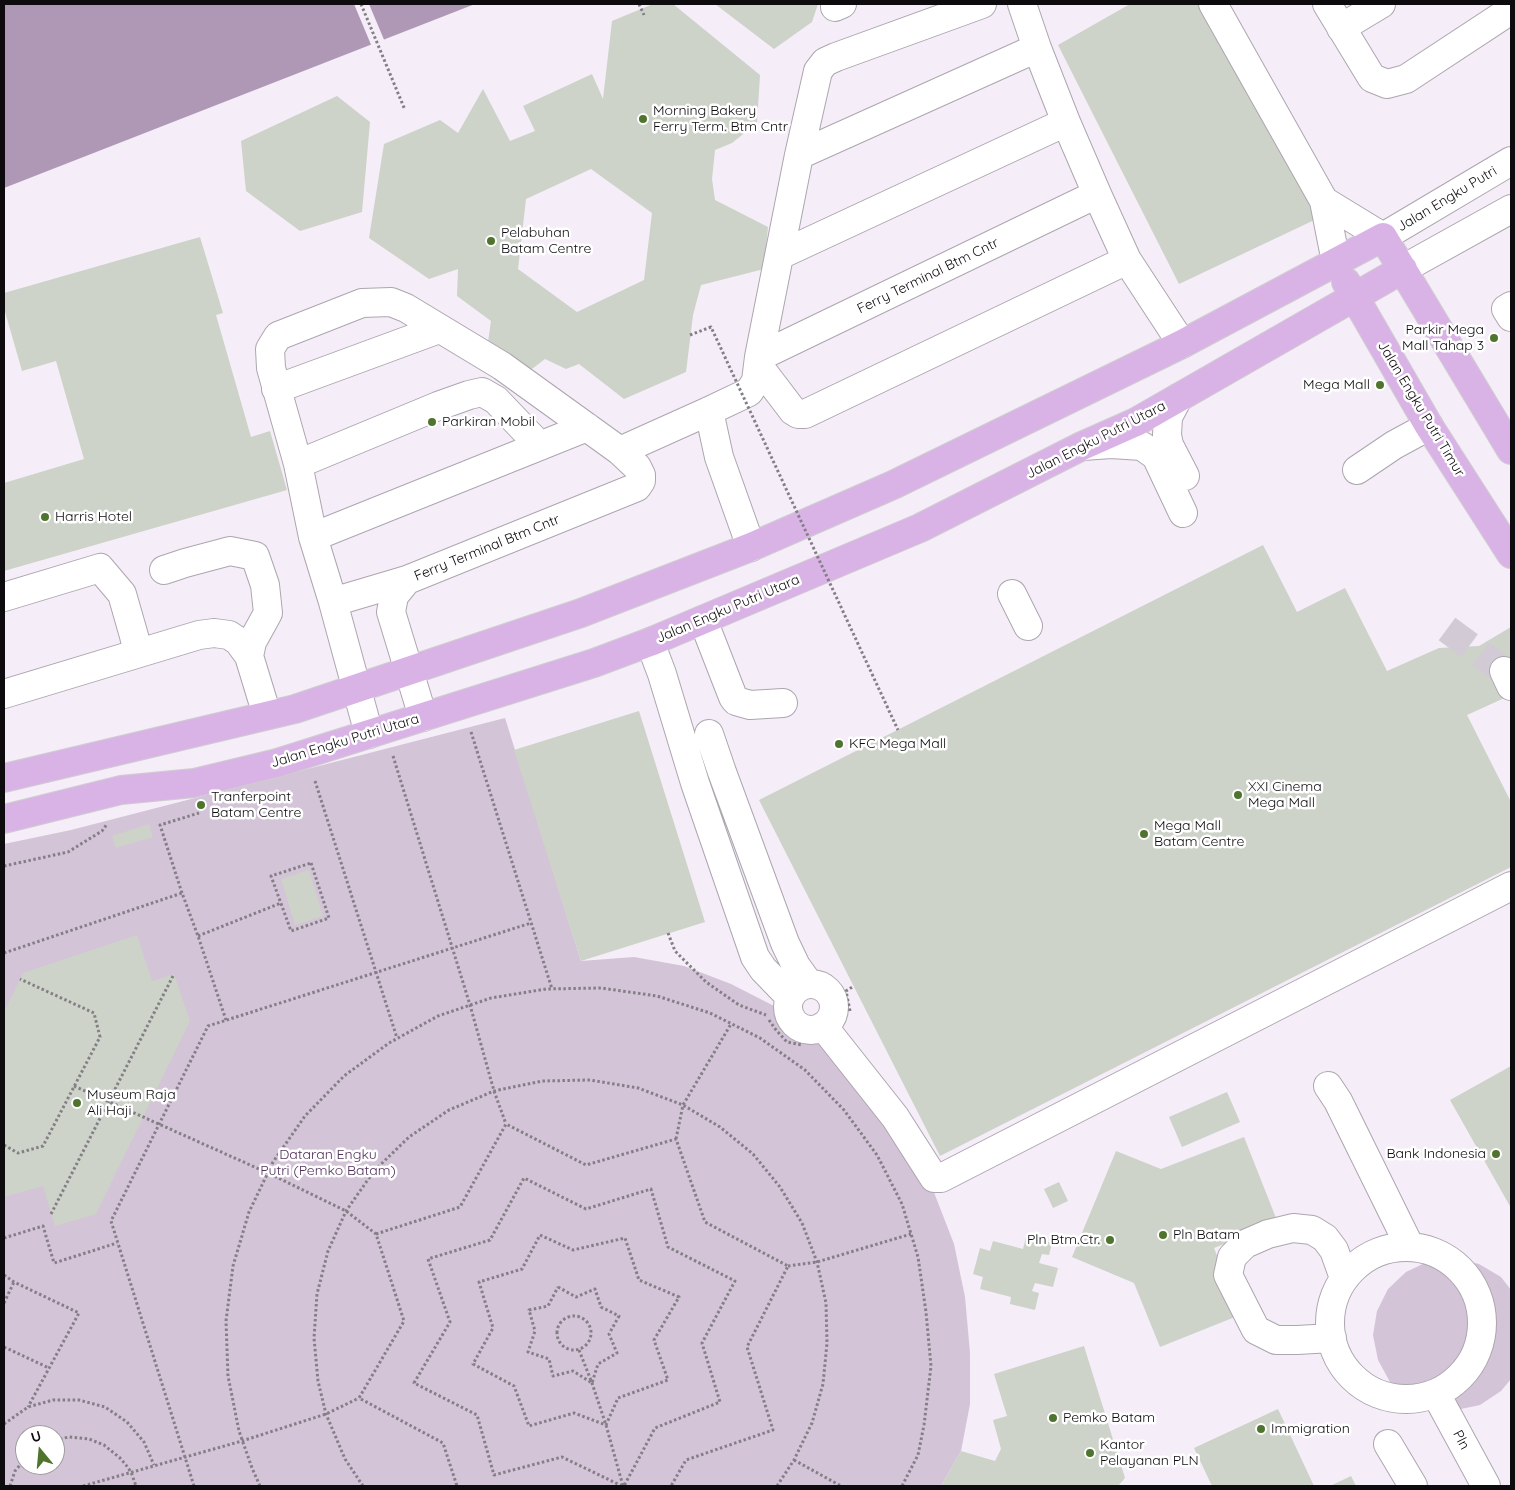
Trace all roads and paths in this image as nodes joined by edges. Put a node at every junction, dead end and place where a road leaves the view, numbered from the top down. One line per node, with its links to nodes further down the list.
1 (361, 4): 14 (path)
2 (639, 4): 11 (path)
3 (835, 4): 4 (street)
4 (842, 4)
5 (1022, 4): 13 (street)
6 (1212, 4): 19 (street)
7 (1327, 4): 12 (street)
8 (1381, 4): 12 (street)
9 (971, 5): 16 (street)
10 (1511, 10): 12 (street)
11 (644, 15)
12 (1341, 28)
13 (1037, 48): 15 (street); 16 (street)
14 (404, 110)
15 (1066, 122): 18 (street); 22 (street)
16 (799, 155): 22 (street)
17 (1511, 161): 21 (street, Jalan Engku Putri)
18 (1097, 194): 23 (street); 32 (street, Ferry Terminal Btm Cntr)
19 (1324, 201): 21 (street); 24 (street)
20 (1511, 209): 25 (street)
21 (1382, 237): 24 (main road); 25 (main road)
22 (780, 255): 32 (street)
23 (1127, 260): 31 (street); 32 (street)
24 (1336, 262): 26 (main road, Jalan Engku Putri Timur); 31 (main road)
25 (1403, 269): 26 (main road, Jalan Engku Putri Utara); 40 (main road)
26 (1354, 297): 34 (main road, Jalan Engku Putri Utara); 36 (main road, Jalan Engku Putri Timur)
27 (1511, 306): 28 (street)
28 (1511, 318)
29 (439, 329): 33 (street); 33 (street); 37 (street)
30 (690, 335): 65 (path, bridge)
31 (1182, 344): 45 (main road)
32 (759, 361): 35 (street)
33 (276, 389): 42 (street)
34 (1178, 398): 39 (main road, Jalan Engku Putri Utara); 39 (street)
35 (709, 411): 41 (street); 45 (street)
36 (1429, 426): 43 (street); 46 (main road, Jalan Engku Putri Timur)
37 (587, 427): 38 (street); 41 (street)
38 (540, 446): 42 (street); 44 (street)
39 (1082, 446): 52 (main road, Jalan Engku Putri Utara)
40 (1511, 450)
41 (620, 451): 48 (street, Ferry Terminal Btm Cntr)
42 (298, 464): 44 (street)
43 (1357, 470)
44 (313, 537): 51 (street)
45 (750, 547): 57 (main road)
46 (1511, 554)
47 (164, 570): 56 (street)
48 (407, 580): 51 (street, Ferry Terminal Btm Cntr); 57 (street)
49 (1012, 594): 53 (street)
50 (4, 597): 55 (street)
51 (333, 602): 58 (street)
52 (703, 620): 54 (main road, Jalan Engku Putri Utara); 60 (street)
53 (1028, 626)
54 (650, 642): 63 (main road, Jalan Engku Putri Utara); 68 (street)
55 (138, 654): 56 (street); 59 (street)
56 (249, 656): 62 (street)
57 (409, 671): 58 (main road); 63 (street)
58 (357, 689): 62 (main road); 66 (street)
59 (4, 694)
60 (733, 697): 61 (street); 67 (street)
61 (783, 703)
62 (267, 715): 72 (main road)
63 (424, 717): 66 (main road, Jalan Engku Putri Utara)
64 (470, 730): 81 (path)
65 (898, 730)
66 (368, 734): 74 (main road, Jalan Engku Putri Utara)
67 (709, 734): 68 (street); 89 (street)
68 (682, 742): 89 (street)
69 (401, 752): 70 (path)
70 (393, 755): 71 (path); 83 (path)
71 (384, 758)
72 (4, 778)
73 (314, 779): 85 (path)
74 (121, 790): 76 (main road, Jalan Engku Putri Utara); 77 (path)
75 (205, 812): 79 (path)
76 (4, 819)
77 (4, 866)
78 (1511, 886): 93 (street)
79 (182, 893): 82 (path); 84 (path)
80 (281, 903): 80 (path); 82 (path)
81 (531, 923): 83 (path); 88 (path)
82 (198, 936): 91 (path)
83 (452, 948): 85 (path); 90 (path)
84 (4, 953)
85 (375, 972): 91 (path); 94 (path)
86 (174, 974): 98 (path)
87 (20, 979): 95 (path)
88 (552, 988): 90 (path); 92 (path)
89 (799, 991): 93 (street); 93 (street)
90 (470, 1005): 94 (path); 97 (path)
91 (226, 1020): 101 (path)
92 (731, 1024): 99 (path); 108 (path)
93 (824, 1026)
94 (397, 1038): 104 (path)
95 (74, 1086): 98 (path); 103 (path)
96 (1328, 1086): 111 (street)
97 (494, 1092): 99 (path); 100 (path); 105 (path)
98 (109, 1102): 101 (path); 106 (path)
99 (684, 1105): 102 (path); 112 (path)
100 (506, 1124): 102 (path); 107 (path)
101 (160, 1125): 104 (path); 110 (path)
102 (676, 1139): 113 (path)
103 (4, 1145)
104 (268, 1173): 105 (path); 130 (path)
105 (346, 1211): 107 (path); 126 (path)
106 (51, 1214)
107 (376, 1234): 124 (path)
108 (911, 1234): 112 (path); 148 (path)
109 (4, 1238): 110 (path)
110 (117, 1243): 132 (path)
111 (1410, 1247): 115 (street); 123 (street)
112 (817, 1262): 113 (path); 133 (path)
113 (788, 1266): 145 (path)
114 (4, 1275): 116 (path)
115 (1344, 1278): 118 (street); 118 (street)
116 (14, 1282): 117 (path); 121 (path)
117 (4, 1303)
118 (1332, 1338): 123 (street)
119 (4, 1347): 121 (path)
120 (579, 1350): 120 (path); 122 (path)
121 (49, 1368): 125 (path)
122 (592, 1383): 122 (path); 128 (path)
123 (1436, 1394): 150 (street, Pln)
124 (359, 1398): 126 (path); 143 (path)
125 (28, 1407): 127 (path); 134 (path)
126 (326, 1414): 130 (path); 142 (path)
127 (4, 1422)
128 (606, 1426): 128 (path); 144 (path)
129 (65, 1438): 136 (path)
130 (242, 1441): 132 (path); 141 (path)
131 (1388, 1444): 149 (street)
132 (185, 1457): 134 (path); 140 (path)
133 (794, 1460): 146 (path); 147 (path)
134 (154, 1466): 136 (path)
135 (15, 1471): 137 (path)
136 (131, 1472): 138 (path); 139 (path)
137 (10, 1486)
138 (83, 1486)
139 (136, 1486)
140 (194, 1486)
141 (260, 1486)
142 (363, 1486)
143 (457, 1486)
144 (623, 1486): 144 (path)
145 (671, 1486)
146 (776, 1486)
147 (841, 1486)
148 (902, 1486)
149 (1413, 1486)
150 (1486, 1486)

